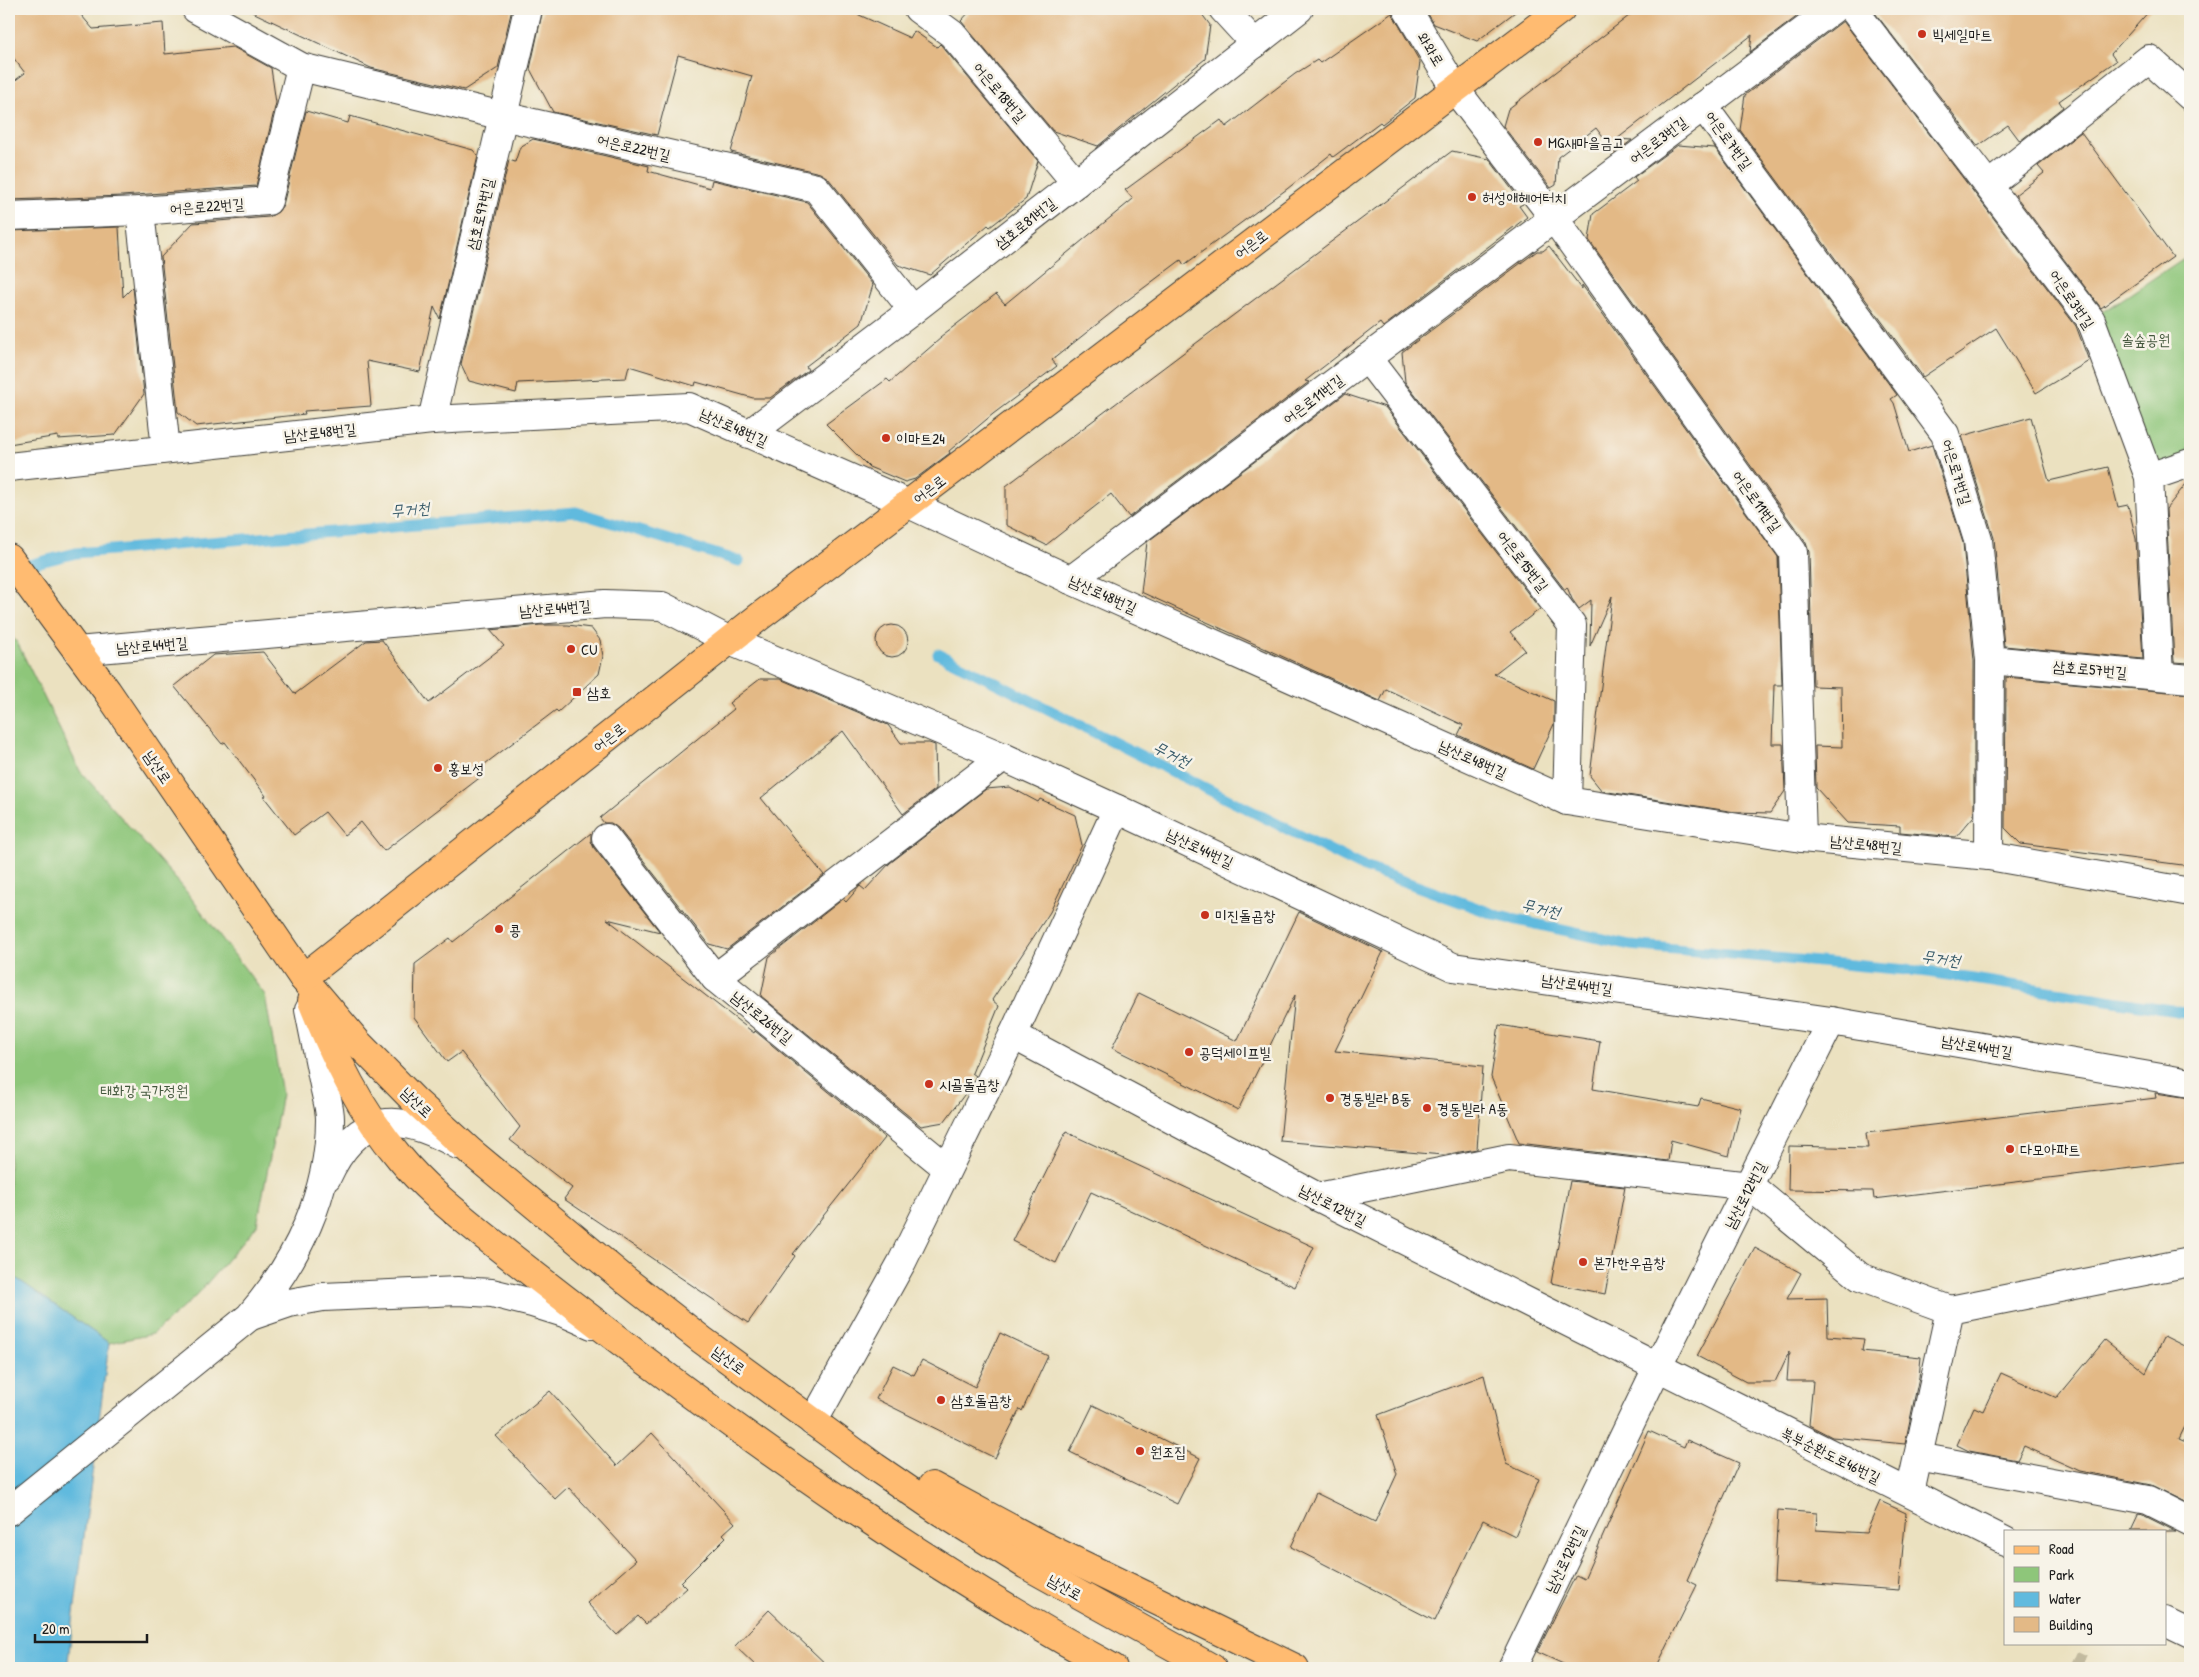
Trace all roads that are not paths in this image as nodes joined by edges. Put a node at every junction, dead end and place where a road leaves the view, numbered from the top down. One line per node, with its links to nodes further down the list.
1 (196, 9): 11 (street, 어은로22번길)
2 (528, 9): 15 (street, 삼호로97번길)
3 (918, 9): 16 (street, 어은로18번길)
4 (1223, 9): 10 (street)
5 (1299, 9): 10 (street, 삼호로81번길)
6 (1407, 9): 12 (street, 와와로)
7 (1561, 9): 12 (main road, 어은로)
8 (1832, 9): 14 (street, 어은로3번길)
9 (1853, 9): 17 (street, 어은로3번길)
10 (1255, 44): 16 (street, 삼호로81번길)
11 (301, 67): 15 (street, 어은로22번길); 18 (street, 어은로22번길)
12 (1455, 89): 20 (street, 어은로11번길); 29 (main road, 어은로)
13 (2190, 96): 17 (street)
14 (1703, 106): 20 (street, 어은로3번길); 34 (street, 어은로7번길)
15 (503, 116): 21 (street, 어은로22번길); 23 (street, 삼호로97번길)
16 (1076, 183): 21 (street, 삼호로81번길)
17 (1989, 185): 28 (street, 어은로3번길)
18 (140, 211): 19 (street, 어은로22번길); 25 (street)
19 (9, 216)
20 (1554, 218): 22 (street, 어은로11번길); 41 (street, 어은로11번길)
21 (913, 310): 24 (street, 삼호로81번길)
22 (1367, 358): 31 (street, 어은로11번길); 38 (street, 어은로15번길)
23 (432, 420): 24 (street, 남산로48번길); 25 (street, 남산로48번길)
24 (749, 434): 29 (street, 남산로48번길)
25 (166, 449): 27 (street, 남산로48번길)
26 (2190, 463): 28 (street)
27 (9, 467)
28 (2149, 477): 35 (street, 어은로3번길)
29 (909, 504): 31 (street, 남산로48번길); 32 (main road, 어은로)
30 (9, 558): 33 (main road, 남산로)
31 (1071, 580): 38 (street, 남산로48번길)
32 (730, 641): 33 (street, 남산로44번길); 37 (street, 남산로44번길); 44 (main road, 어은로)
33 (71, 642): 44 (main road, 남산로)
34 (1990, 660): 35 (street, 삼호로57번길); 42 (street, 어은로7번길)
35 (2159, 675): 36 (street, 삼호로57번길)
36 (2190, 679)
37 (1003, 757): 39 (street, 남산로44번길); 45 (street)
38 (1567, 801): 41 (street, 남산로48번길)
39 (1117, 809): 46 (street, 남산로44번길); 47 (street)
40 (606, 838): 45 (street, 남산로26번길)
41 (1802, 838): 42 (street, 남산로48번길)
42 (1989, 856): 43 (street, 남산로48번길)
43 (2190, 892)
44 (304, 978): 49 (main road, 남산로); 50 (main road, 남산로); 53 (street)
45 (715, 978): 51 (street, 남산로26번길)
46 (1831, 1021): 48 (street, 남산로44번길); 52 (street, 남산로12번길)
47 (1013, 1035): 51 (street); 54 (street, 남산로12번길)
48 (2190, 1083)
49 (373, 1124): 50 (street); 53 (street); 58 (main road, 남산로)
50 (471, 1152): 60 (main road, 남산로)
51 (947, 1168): 60 (street)
52 (1750, 1186): 54 (street); 56 (street); 59 (street, 남산로12번길)
53 (319, 1196): 57 (street)
54 (1318, 1197): 59 (street, 남산로12번길)
55 (2190, 1262): 56 (street)
56 (1950, 1310): 61 (street)
57 (249, 1317): 58 (street); 63 (street)
58 (609, 1333): 68 (main road, 남산로)
59 (1657, 1368): 62 (street, 북부순환도로46번길); 71 (street, 남산로12번길)
60 (813, 1422): 69 (main road, 남산로); 70 (main road)
61 (1918, 1457): 62 (street); 64 (street)
62 (1910, 1493): 65 (street, 북부순환도로46번길)
63 (9, 1511)
64 (2190, 1521)
65 (2004, 1540)
66 (2166, 1621): 67 (street)
67 (2190, 1633)
68 (1113, 1668)
69 (1212, 1668)
70 (1294, 1668)
71 (1512, 1668)

